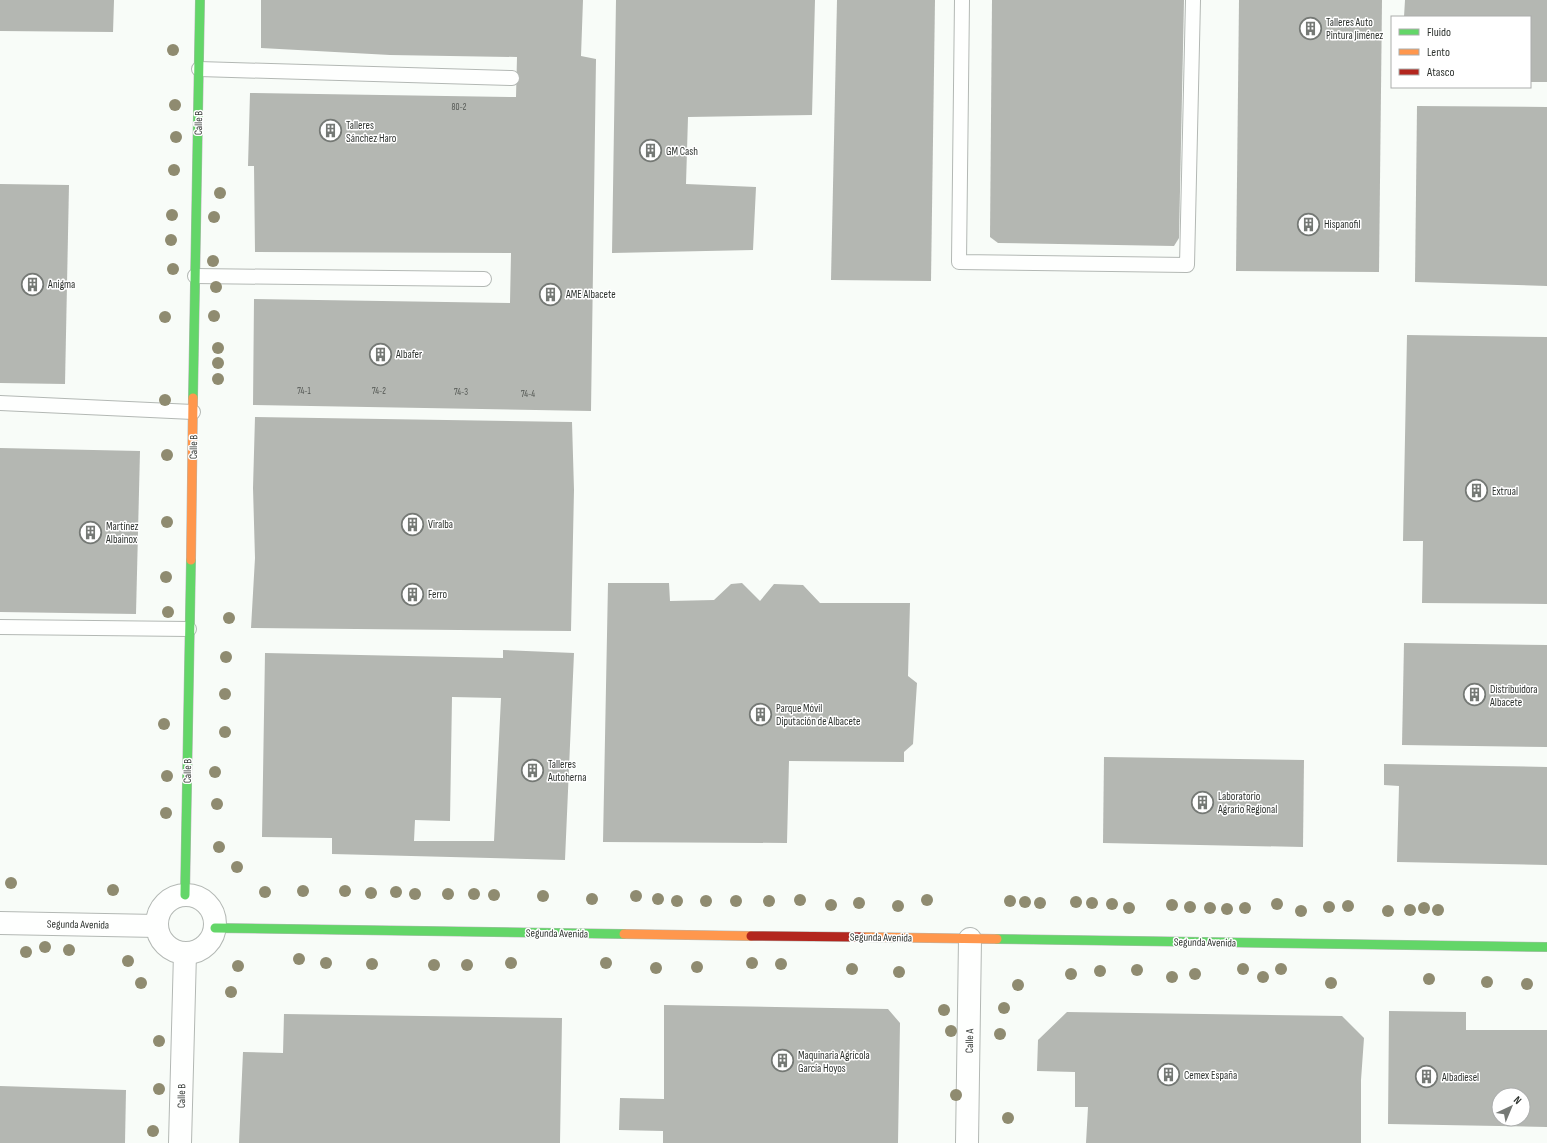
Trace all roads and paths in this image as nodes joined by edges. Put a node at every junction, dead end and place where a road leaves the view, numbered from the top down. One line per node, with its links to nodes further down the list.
1 (200, 0): 4 (street, Calle B)
2 (962, 0): 3 (lane)
3 (1193, 0)
4 (199, 69): 5 (lane); 6 (street, Calle B)
5 (512, 78)
6 (195, 276): 7 (lane); 9 (street, Calle B)
7 (484, 279)
8 (0, 403): 9 (lane)
9 (193, 412): 11 (street, Calle B)
10 (0, 626): 11 (lane)
11 (189, 629): 12 (street, Calle B)
12 (185, 895): 14 (street); 15 (street)
13 (0, 923): 14 (street, Segunda Avenida)
14 (157, 926): 18 (street)
15 (215, 928): 16 (street, Segunda Avenida); 18 (street)
16 (970, 939): 17 (street, Segunda Avenida); 20 (street, Calle A)
17 (1547, 947)
18 (186, 953): 19 (street, Calle B)
19 (180, 1143)
20 (967, 1143)

